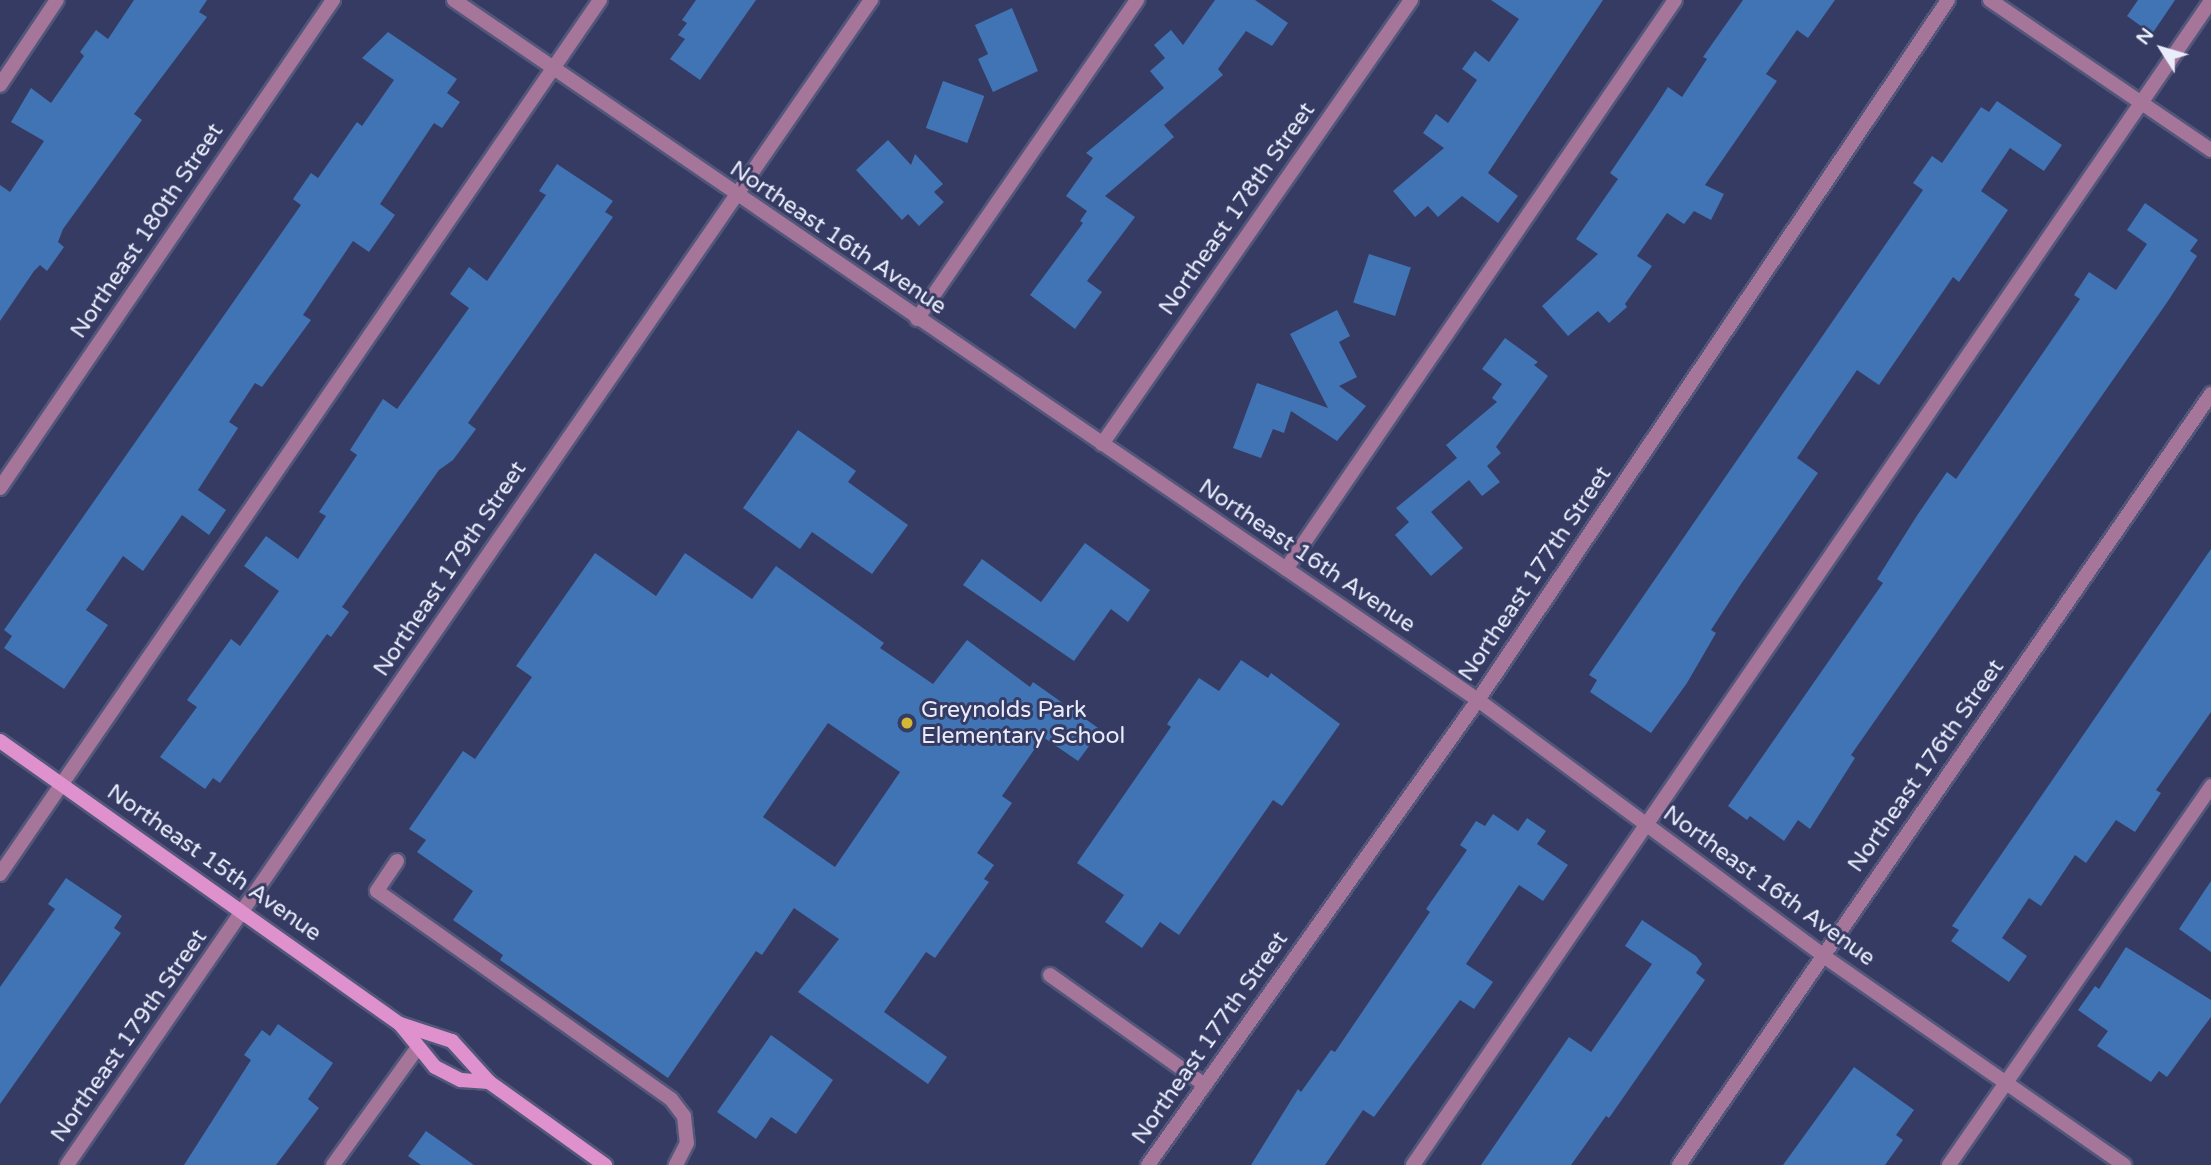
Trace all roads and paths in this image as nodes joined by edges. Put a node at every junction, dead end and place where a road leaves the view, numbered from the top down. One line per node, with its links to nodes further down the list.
1 (57, 0): 13 (street)
2 (332, 0): 20 (street, Northeast 180th Street)
3 (454, 0): 12 (street, Northeast 16th Avenue)
4 (600, 0): 12 (street)
5 (871, 0): 16 (street, Northeast 179th Street)
6 (1136, 0): 17 (street)
7 (1410, 0): 19 (street, Northeast 178th Street)
8 (1675, 0): 21 (street)
9 (1948, 0): 22 (street, Northeast 177th Street)
10 (1990, 0): 14 (street)
11 (2211, 1): 14 (street)
12 (553, 69): 16 (street, Northeast 16th Avenue); 24 (street)
13 (0, 85)
14 (2141, 102): 15 (street); 26 (street)
15 (2211, 150)
16 (734, 195): 17 (street, Northeast 16th Avenue); 29 (street, Northeast 179th Street)
17 (917, 318): 19 (street, Northeast 16th Avenue)
18 (2211, 394): 30 (street, Northeast 176th Street)
19 (1102, 444): 21 (street, Northeast 16th Avenue)
20 (0, 488)
21 (1286, 569): 22 (street, Northeast 16th Avenue)
22 (1478, 700): 26 (street, Northeast 16th Avenue); 36 (street, Northeast 177th Street)
23 (0, 741): 24 (street, Northeast 15th Avenue)
24 (62, 783): 28 (street); 29 (street, Northeast 15th Avenue)
25 (2211, 786): 34 (street)
26 (1647, 825): 30 (street, Northeast 16th Avenue); 42 (street)
27 (397, 861): 40 (street)
28 (0, 873)
29 (244, 911): 32 (street, Northeast 15th Avenue); 37 (street, Northeast 179th Street)
30 (1822, 955): 34 (street, Northeast 16th Avenue); 43 (street, Northeast 176th Street)
31 (1050, 975): 36 (street)
32 (400, 1024): 33 (street, Northeast 15th Avenue); 35 (street, Northeast 15th Avenue)
33 (418, 1047): 35 (street, Northeast 15th Avenue); 38 (street)
34 (2007, 1081): 44 (street); 45 (street, Northeast 16th Avenue)
35 (489, 1082): 39 (street, Northeast 15th Avenue)
36 (1205, 1085): 41 (street, Northeast 177th Street)
37 (67, 1165)
38 (333, 1165)
39 (605, 1165)
40 (676, 1165)
41 (1148, 1165)
42 (1413, 1165)
43 (1679, 1165)
44 (1950, 1165)
45 (2124, 1165)

